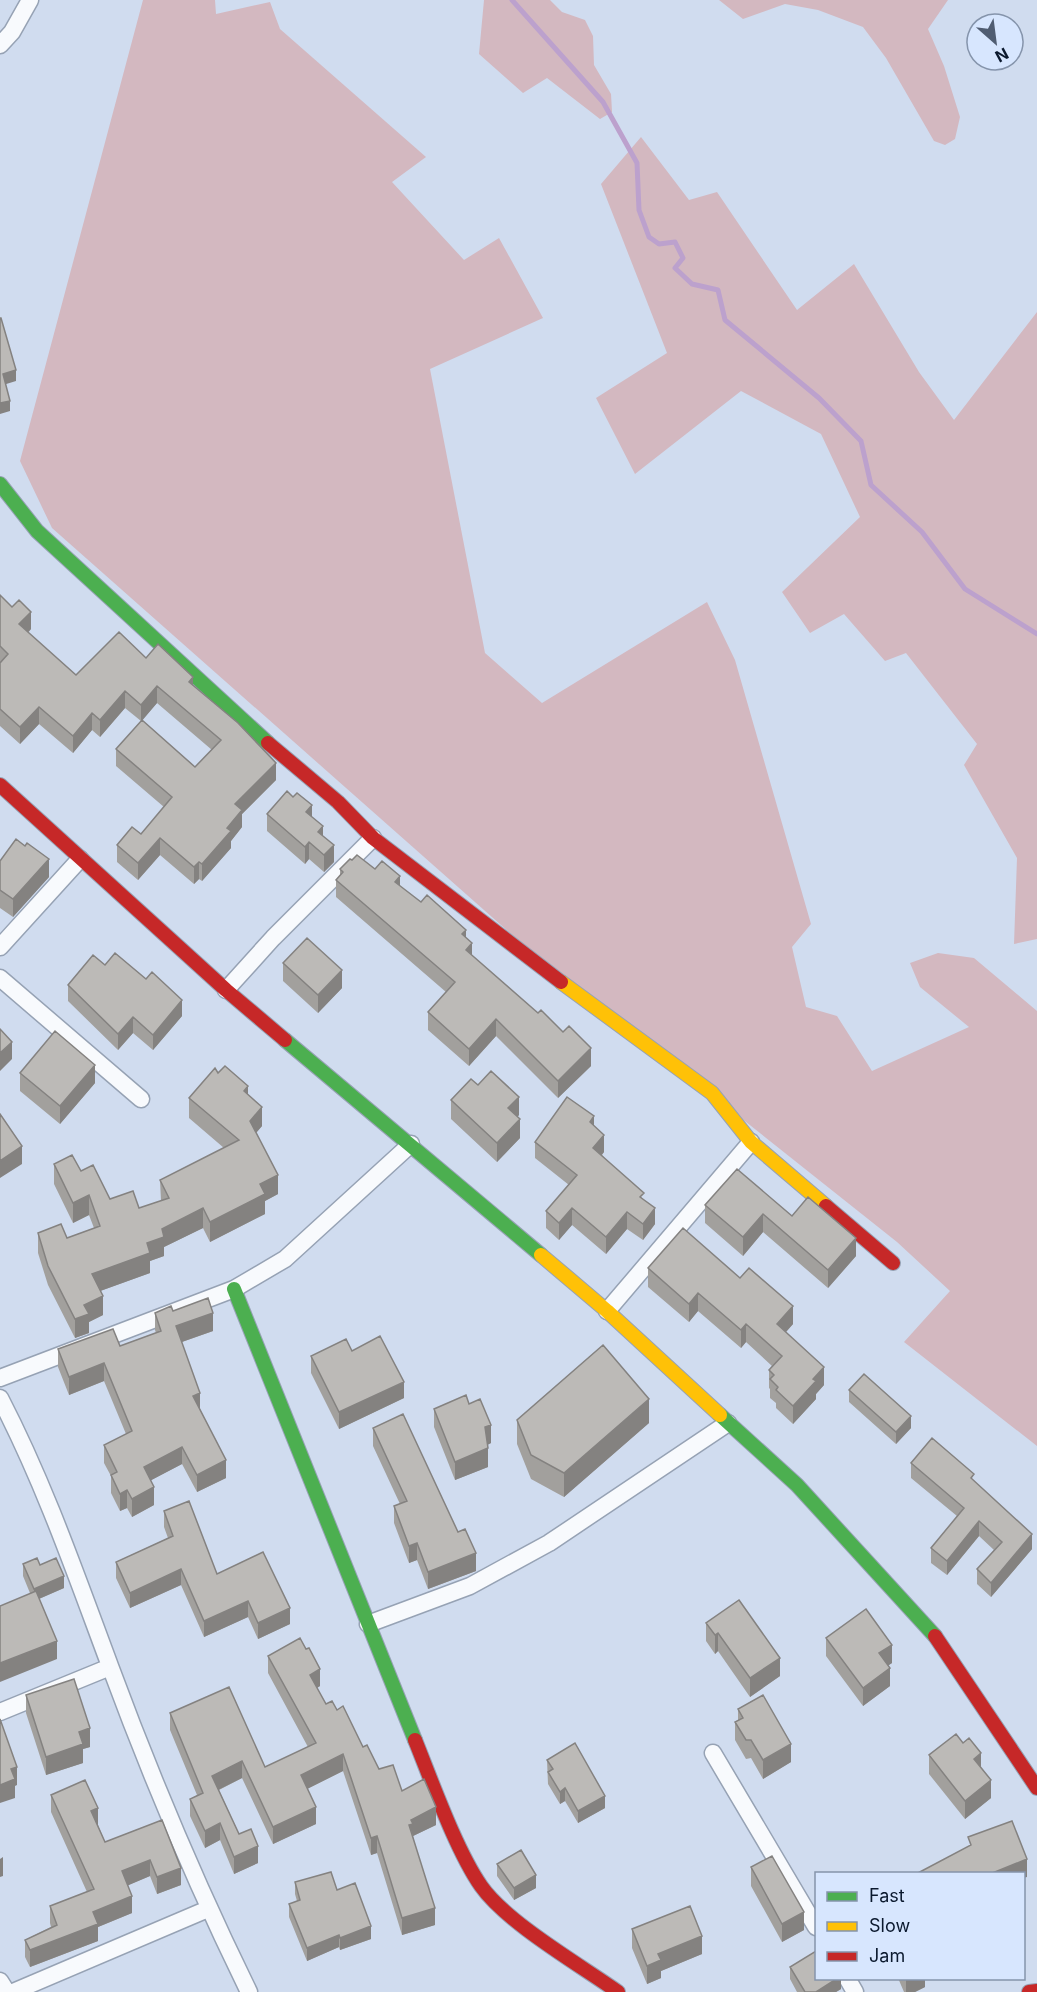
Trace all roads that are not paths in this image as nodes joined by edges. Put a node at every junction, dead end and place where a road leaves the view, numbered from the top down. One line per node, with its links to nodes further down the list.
1 (30, 0): 2 (street)
2 (0, 45)
3 (0, 484): 5 (street)
4 (0, 785): 6 (street)
5 (373, 838): 9 (street); 11 (street)
6 (80, 859): 7 (street); 9 (street)
7 (0, 947)
8 (0, 978): 10 (street)
9 (226, 990): 12 (street)
10 (141, 1099)
11 (751, 1142): 13 (street); 15 (street)
12 (411, 1144): 14 (street); 15 (street)
13 (893, 1263)
14 (234, 1289): 16 (street); 19 (street)
15 (607, 1311): 18 (street)
16 (0, 1378)
17 (0, 1398): 20 (street)
18 (728, 1423): 19 (street); 23 (street)
19 (368, 1624): 31 (street)
20 (110, 1667): 21 (street); 24 (street)
21 (0, 1712)
22 (713, 1753): 25 (street)
23 (1037, 1788)
24 (208, 1909): 29 (street); 30 (street)
25 (815, 1926)
26 (0, 1981): 28 (street)
27 (1037, 1991): 32 (street)
28 (7, 1992)
29 (13, 1992)
30 (249, 1992)
31 (618, 1992)
32 (1029, 1992)

